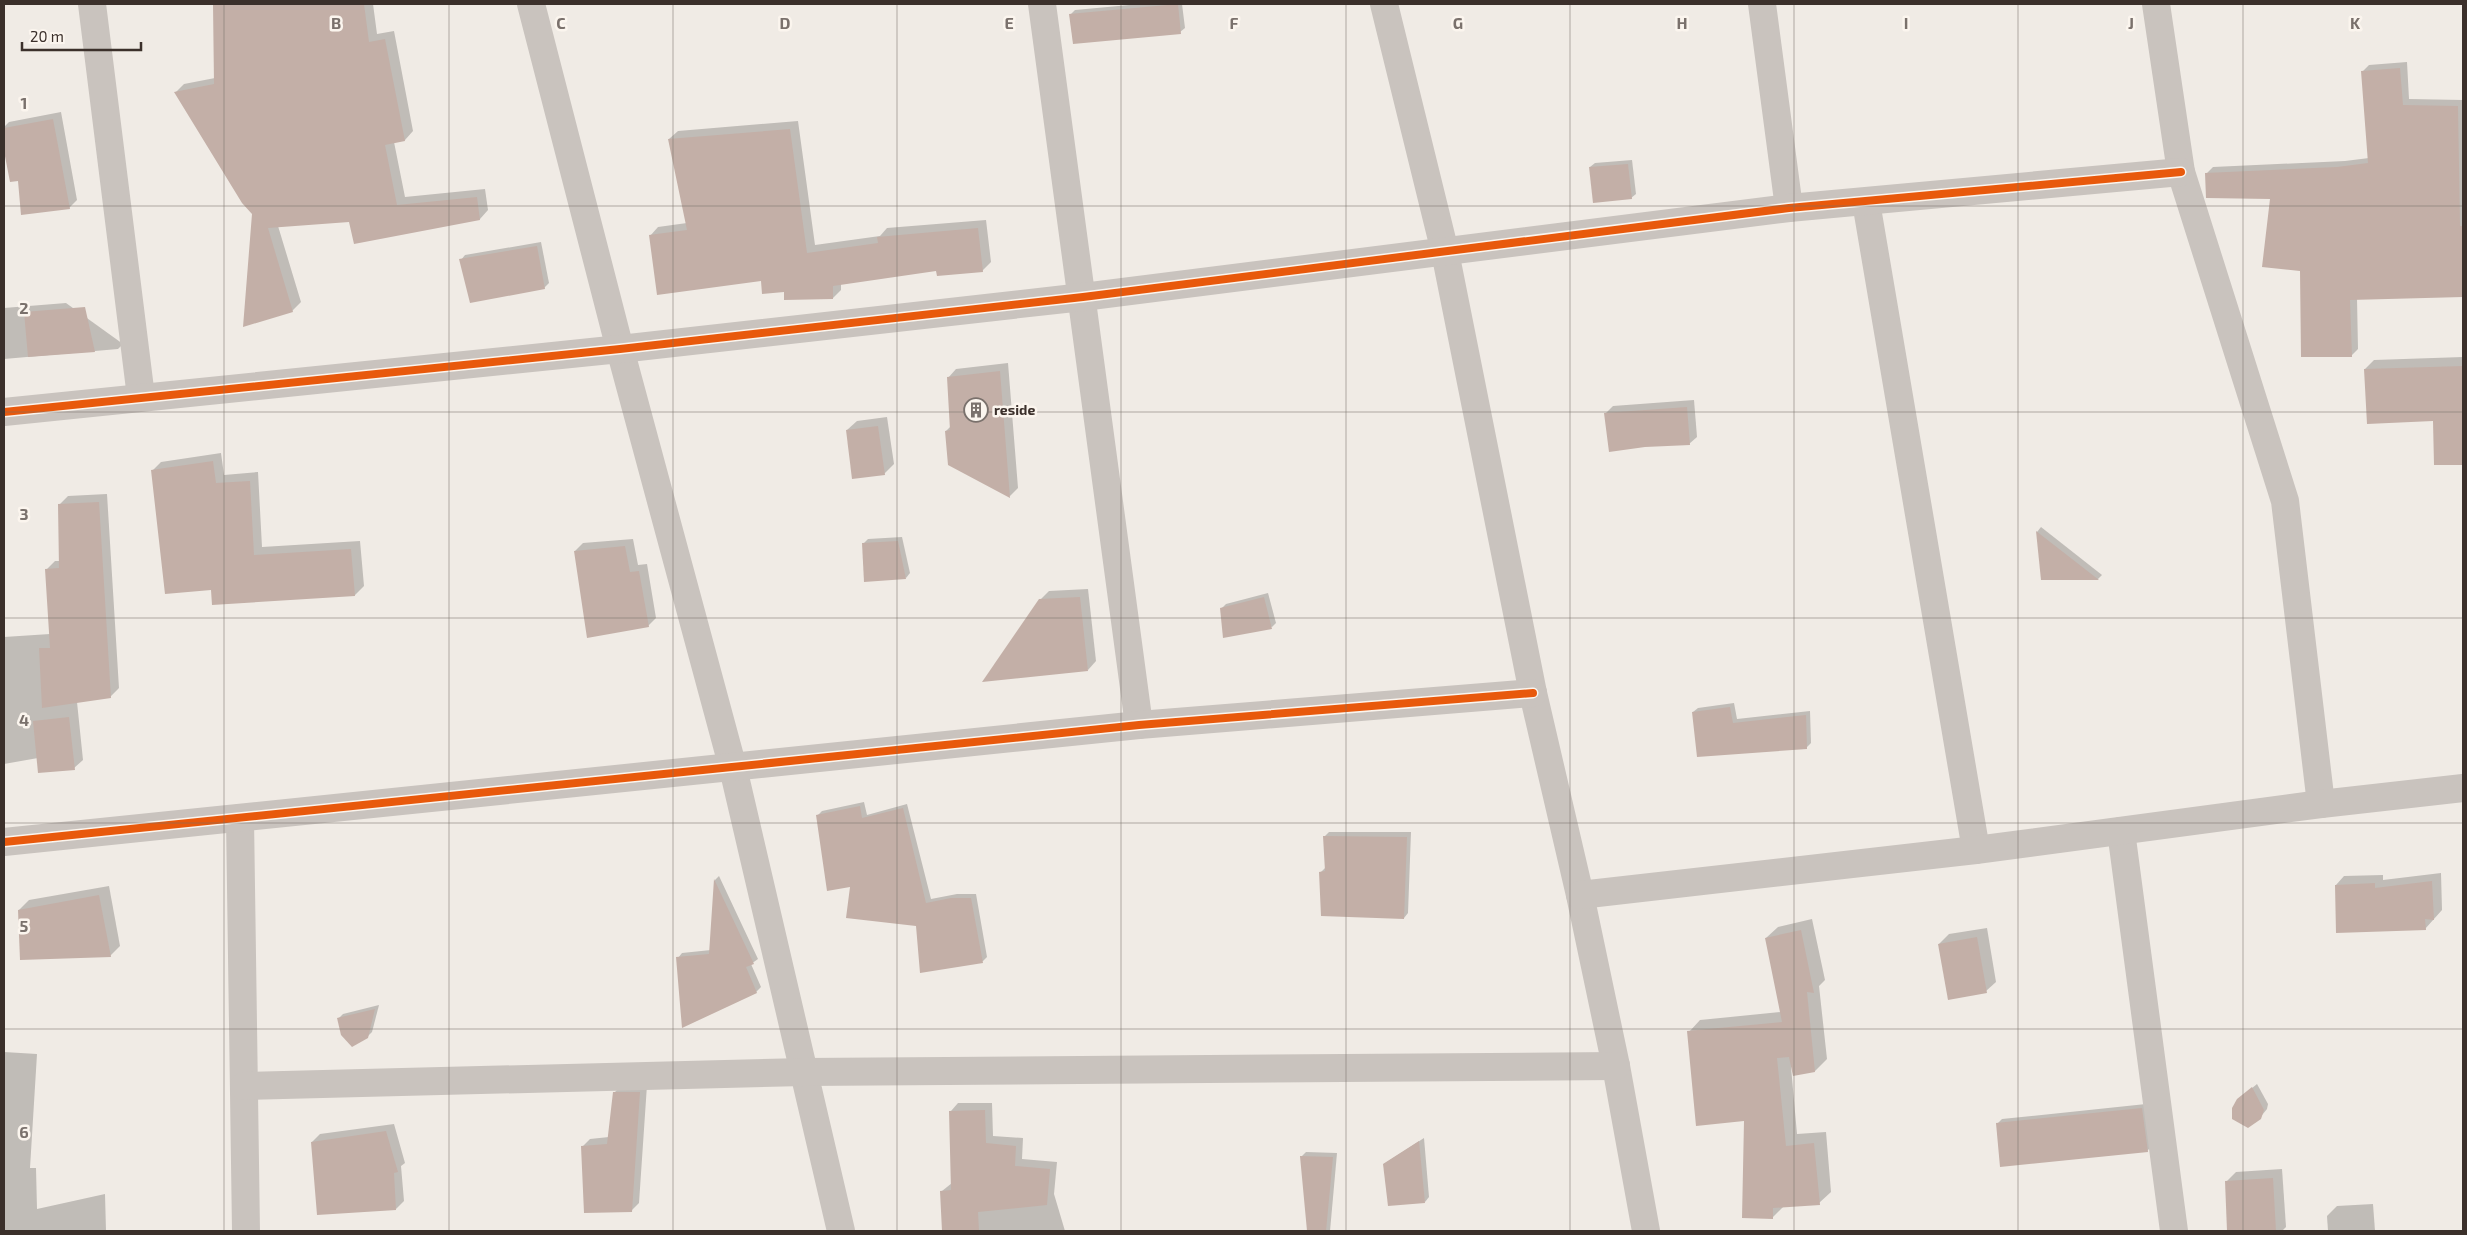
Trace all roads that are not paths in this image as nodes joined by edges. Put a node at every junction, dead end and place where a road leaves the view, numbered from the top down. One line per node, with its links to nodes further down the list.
1 (92, 4): 13 (street)
2 (531, 4): 12 (street)
3 (1042, 4): 11 (street)
4 (1384, 4): 10 (street)
5 (1762, 4): 9 (street)
6 (2156, 4): 7 (street)
7 (2181, 172): 8 (street); 19 (street)
8 (1866, 202): 9 (street); 23 (street)
9 (1789, 208): 10 (street)
10 (1445, 252): 11 (street); 15 (street)
11 (1083, 296): 12 (street); 16 (street)
12 (620, 349): 13 (street); 17 (street)
13 (141, 397): 14 (street)
14 (4, 412)
15 (1533, 693): 16 (street); 24 (street)
16 (1139, 726): 17 (street)
17 (733, 768): 20 (street); 26 (street)
18 (2463, 788): 19 (street)
19 (2321, 804): 21 (street)
20 (240, 818): 22 (street); 27 (street)
21 (2120, 830): 23 (street); 31 (street)
22 (4, 842)
23 (1976, 850): 24 (street)
24 (1580, 895): 25 (street)
25 (1616, 1066): 26 (street); 30 (street)
26 (804, 1072): 27 (street); 29 (street)
27 (244, 1086): 28 (street)
28 (246, 1231)
29 (841, 1231)
30 (1646, 1231)
31 (2174, 1231)

